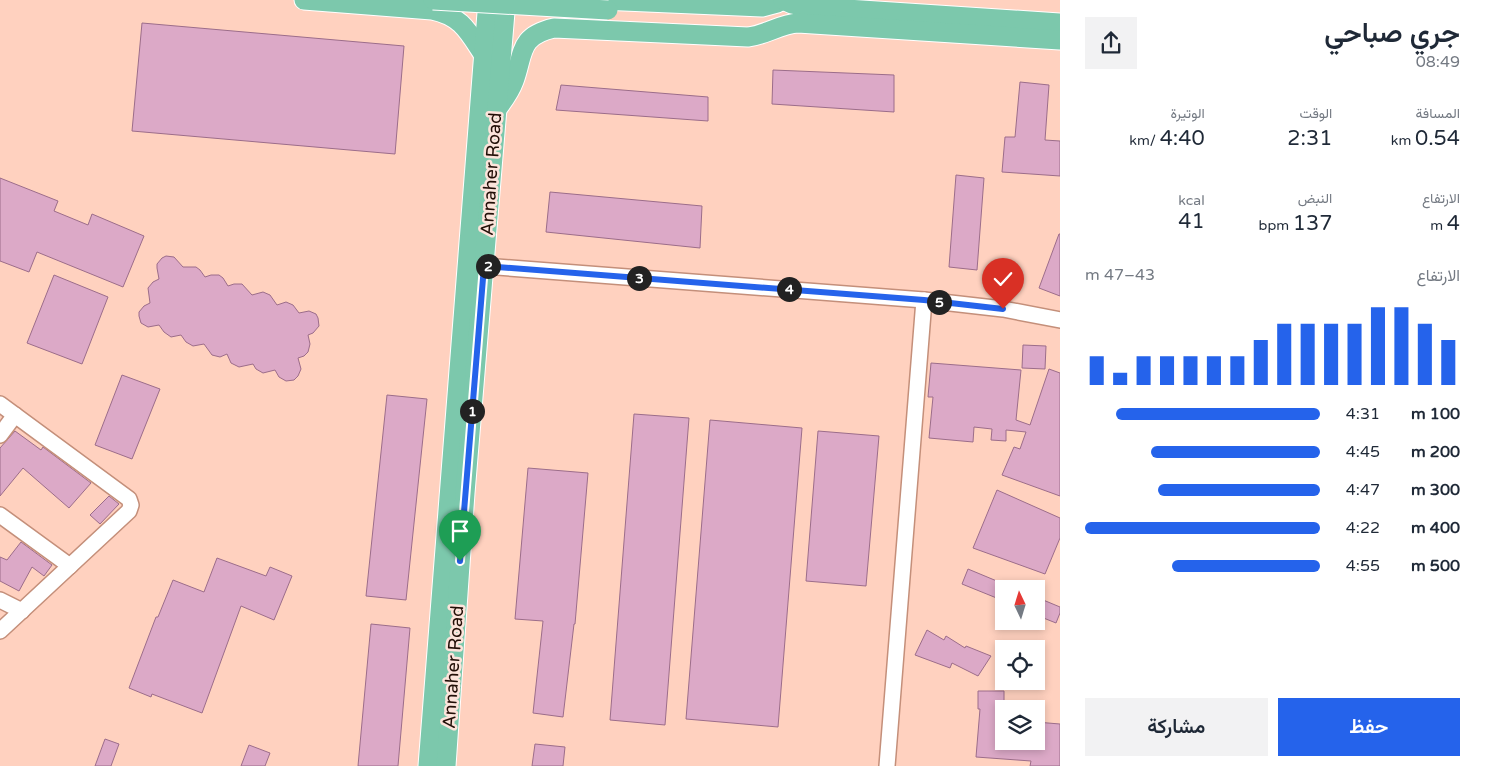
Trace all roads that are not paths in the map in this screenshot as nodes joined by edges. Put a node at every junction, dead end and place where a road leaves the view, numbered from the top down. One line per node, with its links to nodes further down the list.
1 (304, 0): 11 (main road)
2 (433, 0): 6 (main road, bridge)
3 (488, 0): 11 (main road, Annaher Road)
4 (506, 0): 12 (main road, Annaher Road)
5 (783, 0): 6 (main road); 9 (main road)
6 (606, 4): 8 (main road)
7 (1060, 23): 9 (main road)
8 (781, 26): 9 (main road); 12 (main road)
9 (973, 26): 10 (main road)
10 (1060, 40)
11 (483, 54): 24 (main road, Annaher Road)
12 (496, 110): 13 (main road, Annaher Road)
13 (484, 266): 14 (street); 25 (main road, Annaher Road)
14 (924, 300): 15 (street); 26 (street)
15 (1060, 320)
16 (0, 404): 17 (street)
17 (15, 415): 18 (street); 20 (street)
18 (0, 435)
19 (0, 515): 20 (street)
20 (70, 566): 22 (street)
21 (0, 600): 22 (street)
22 (22, 611): 23 (street)
23 (0, 631)
24 (428, 766)
25 (446, 766)
26 (887, 766)

